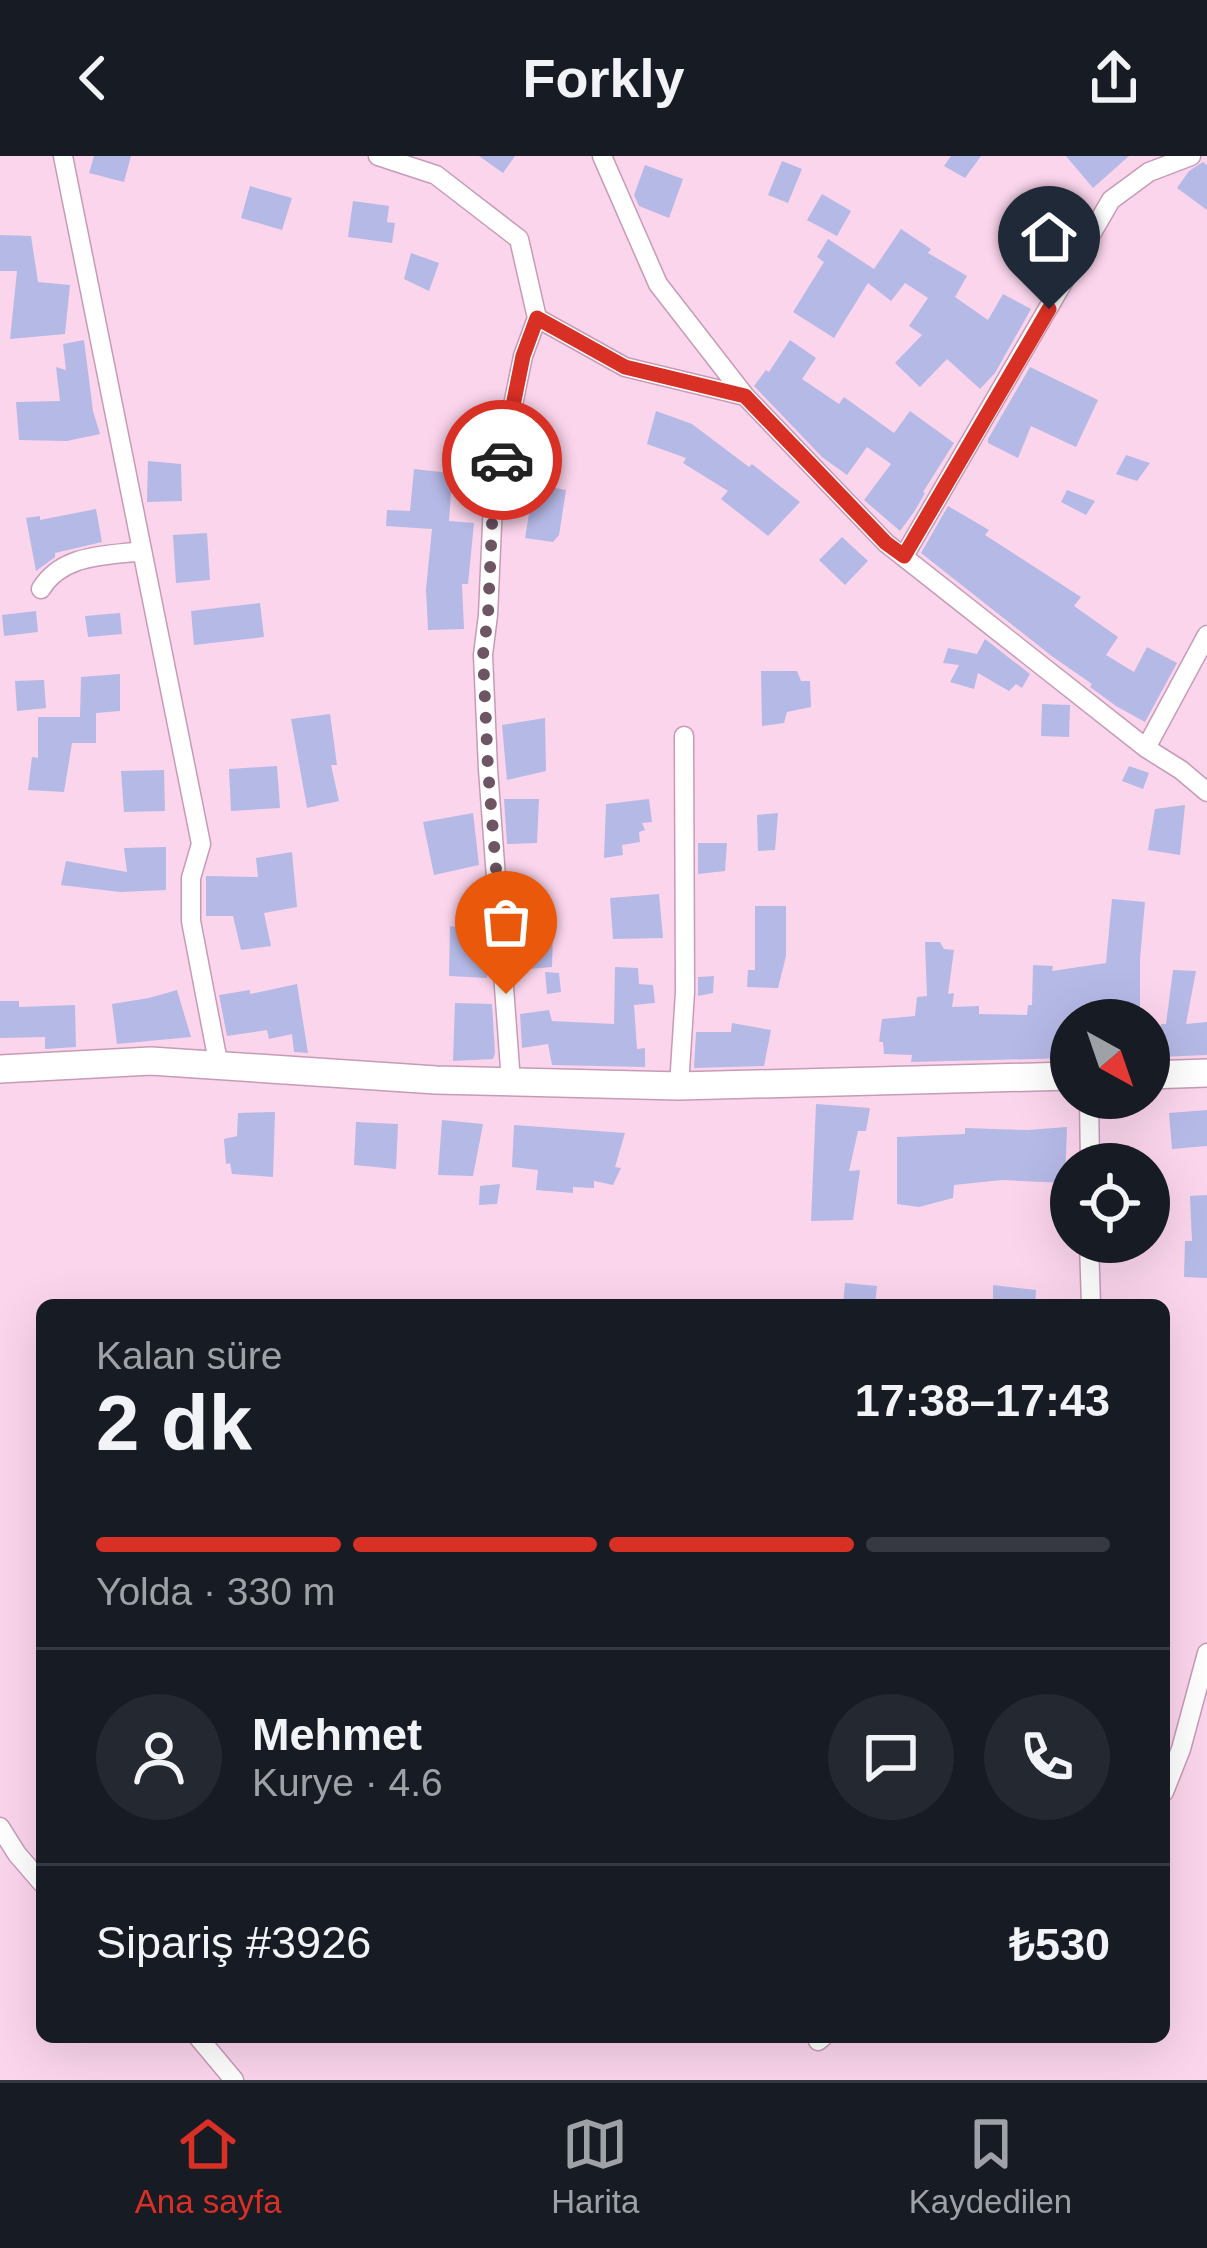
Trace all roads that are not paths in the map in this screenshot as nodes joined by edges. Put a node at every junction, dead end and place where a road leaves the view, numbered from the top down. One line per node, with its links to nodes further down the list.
1 (63, 156): 7 (street)
2 (378, 156): 5 (street)
3 (602, 156): 6 (street)
4 (1191, 156): 8 (street)
5 (537, 318): 6 (street); 19 (street)
6 (745, 396): 8 (street)
7 (142, 551): 9 (street); 14 (street)
8 (904, 556): 12 (street)
9 (41, 589)
10 (1207, 634): 12 (street)
11 (684, 736): 20 (street)
12 (1146, 748): 13 (street)
13 (1207, 792)
14 (218, 1067): 15 (street); 19 (street)
15 (0, 1069)
16 (1207, 1073): 17 (street)
17 (1170, 1074)
18 (1050, 1076): 20 (street)
19 (511, 1082): 20 (street)
20 (679, 1085)
21 (1090, 1263): 22 (street)
22 (1091, 1299)
23 (1207, 1653): 24 (street)
24 (1170, 1777)
25 (0, 1827): 26 (street)
26 (36, 1875)
27 (203, 2043): 28 (street)
28 (234, 2080)

